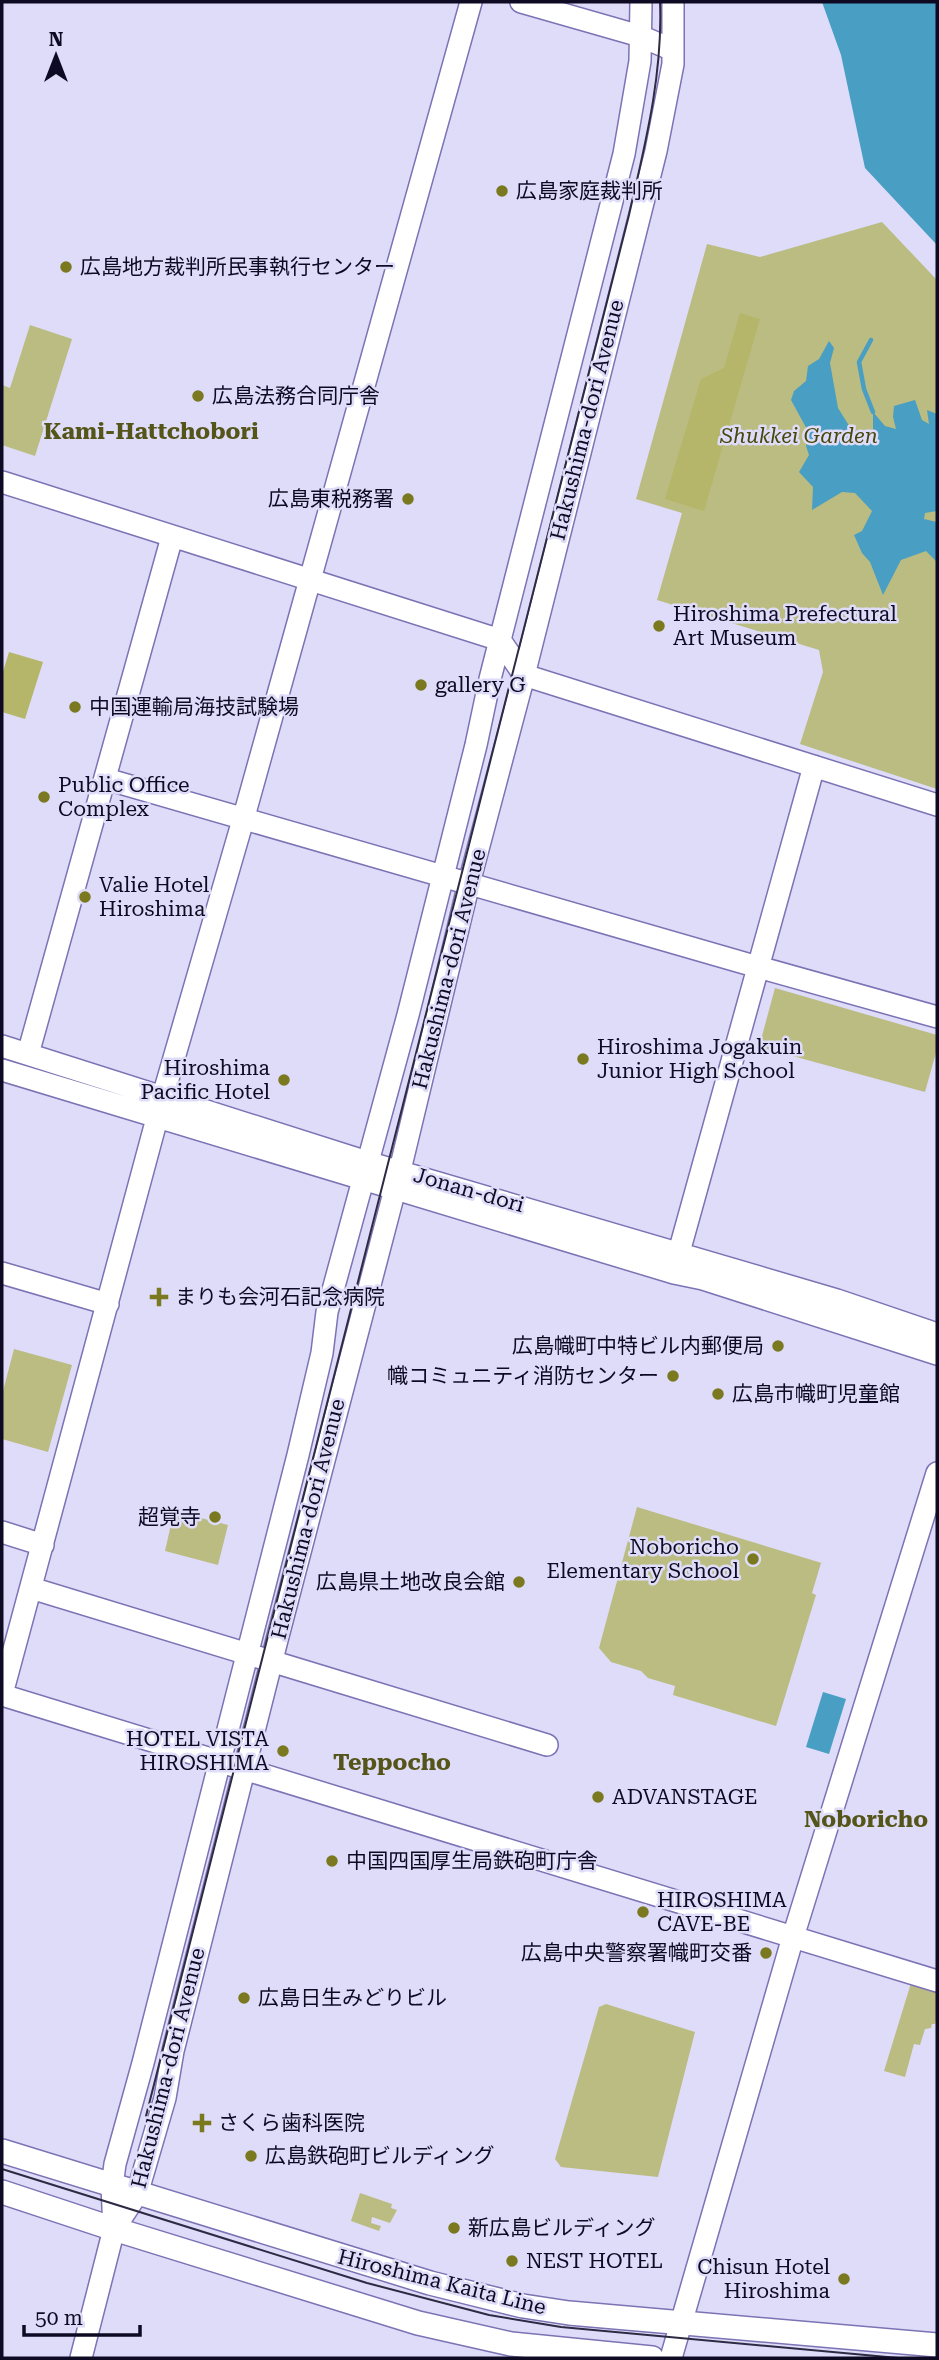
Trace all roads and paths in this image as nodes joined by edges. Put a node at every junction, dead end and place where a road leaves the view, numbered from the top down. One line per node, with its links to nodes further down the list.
1 (471, 2): 9 (street)
2 (521, 2): 5 (street)
3 (640, 2): 5 (street, Hakushima-dori Avenue)
4 (673, 2): 6 (street, Hakushima-dori Avenue)
5 (640, 36): 6 (street); 10 (street, Hakushima-dori Avenue)
6 (673, 50): 11 (street, Hakushima-dori Avenue)
7 (2, 482): 8 (street)
8 (172, 537): 9 (street); 13 (street)
9 (309, 580): 10 (street); 15 (street)
10 (500, 640): 11 (street); 16 (street, Hakushima-dori Avenue)
11 (524, 675): 12 (street); 17 (street, Hakushima-dori Avenue)
12 (814, 766): 14 (street); 18 (street)
13 (106, 779): 15 (street); 21 (street)
14 (937, 805)
15 (243, 820): 16 (street); 23 (street)
16 (442, 875): 17 (street); 24 (street, Hakushima-dori Avenue)
17 (469, 883): 18 (street); 25 (street, Hakushima-dori Avenue)
18 (758, 967): 19 (street); 26 (street)
19 (937, 1017)
20 (2, 1046): 21 (street, Jonan-dori)
21 (28, 1054): 23 (street, Jonan-dori)
22 (2, 1070): 23 (street, Jonan-dori)
23 (161, 1107): 24 (street, Jonan-dori); 28 (street)
24 (365, 1170): 25 (street, Jonan-dori); 35 (street, Hakushima-dori Avenue)
25 (397, 1179): 26 (street, Jonan-dori); 36 (street, Hakushima-dori Avenue)
26 (676, 1262): 29 (street, Jonan-dori); 30 (street, Jonan-dori)
27 (2, 1273): 28 (street)
28 (108, 1304): 33 (street)
29 (937, 1334)
30 (937, 1354)
31 (937, 1473): 41 (street)
32 (2, 1532): 33 (street)
33 (43, 1545): 34 (street)
34 (31, 1588): 35 (street); 37 (street)
35 (246, 1654): 36 (street); 39 (street, Hakushima-dori Avenue)
36 (272, 1661): 38 (street); 40 (street, Hakushima-dori Avenue)
37 (2, 1695): 39 (street)
38 (547, 1745)
39 (219, 1761): 40 (street); 44 (street, Hakushima-dori Avenue)
40 (245, 1769): 41 (street); 46 (street, Hakushima-dori Avenue)
41 (793, 1937): 42 (street); 48 (street)
42 (937, 1981)
43 (2, 2151): 44 (main road, Hiroshima Kaita Line)
44 (112, 2186): 46 (main road, Hiroshima Kaita Line); 47 (street, Hakushima-dori Avenue)
45 (2, 2192): 47 (main road, Hiroshima Kaita Line)
46 (138, 2194): 47 (street, Hakushima-dori Avenue); 48 (main road, Hiroshima Kaita Line)
47 (114, 2229): 50 (street); 51 (main road, Hiroshima Kaita Line)
48 (683, 2322): 49 (main road, Hiroshima Kaita Line); 52 (street)
49 (937, 2345)
50 (81, 2358)
51 (652, 2358)
52 (671, 2358)

